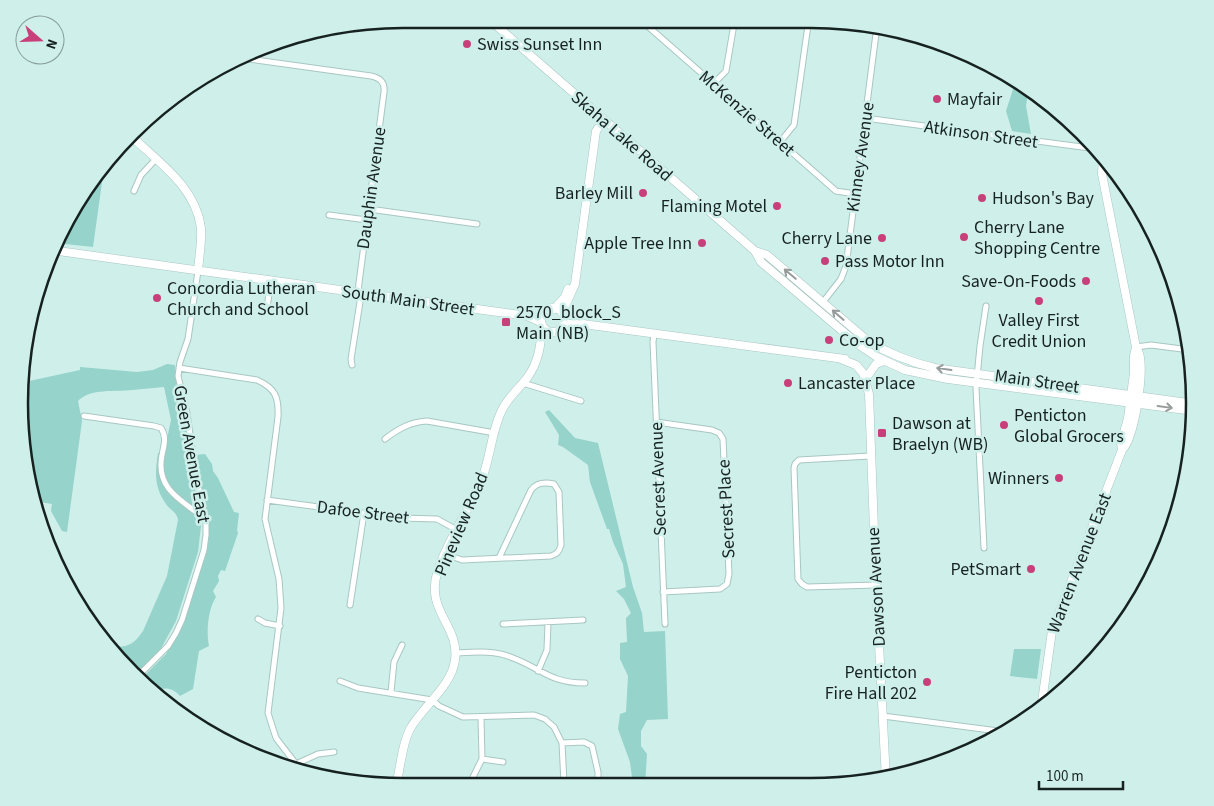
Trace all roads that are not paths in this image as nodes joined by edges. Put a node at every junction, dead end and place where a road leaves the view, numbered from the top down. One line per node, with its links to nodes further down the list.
1 (499, 28): 9 (street, Skaha Lake Road)
2 (649, 28): 7 (street, McKenzie Street)
3 (733, 28): 7 (street)
4 (808, 28): 13 (street)
5 (876, 34): 8 (street, Kinney Avenue)
6 (251, 59): 19 (street, Dauphin Avenue)
7 (713, 84): 13 (street, McKenzie Street)
8 (865, 118): 14 (street, Atkinson Street); 18 (street, Kinney Avenue)
9 (604, 120): 10 (street, Skaha Lake Road); 11 (street)
10 (611, 126): 11 (street); 23 (street, Skaha Lake Road)
11 (596, 134): 26 (street)
12 (135, 140): 15 (street)
13 (780, 142): 18 (street, McKenzie Street)
14 (1086, 148)
15 (156, 159): 17 (street); 25 (street)
16 (1102, 166): 42 (street, Warren Avenue East)
17 (134, 191)
18 (855, 194): 29 (street, Kinney Avenue)
19 (368, 209): 21 (street, Dauphin Avenue); 22 (street)
20 (329, 215): 21 (street)
21 (367, 220): 28 (street, Dauphin Avenue)
22 (477, 224)
23 (755, 250): 29 (street, Skaha Lake Road, one-way to 23); 32 (street, Skaha Lake Road)
24 (60, 251): 25 (street, South Main Street)
25 (198, 271): 27 (street, South Main Street); 48 (street, Green Avenue East)
26 (576, 271): 33 (street); 35 (street)
27 (271, 281): 28 (street, South Main Street); 31 (street)
28 (358, 293): 36 (street, South Main Street); 47 (street, Dauphin Avenue)
29 (823, 302): 32 (street, Kinney Avenue); 43 (street, Skaha Lake Road, one-way to 29)
30 (986, 306): 50 (street)
31 (267, 307)
32 (816, 308): 46 (street, Skaha Lake Road)
33 (554, 309): 34 (street); 35 (street)
34 (543, 313): 36 (street, South Main Street); 37 (street)
35 (562, 314): 38 (street); 39 (street)
36 (527, 316): 37 (street, South Main Street)
37 (542, 323): 40 (street); 45 (street, Pineview Road)
38 (563, 324): 39 (street); 40 (street)
39 (583, 324): 41 (street)
40 (554, 332): 45 (street, Pineview Road)
41 (654, 334): 49 (street); 59 (street, Secrest Avenue)
42 (1136, 347): 44 (street); 53 (street, Warren Avenue East)
43 (881, 349): 50 (street, Main Street, one-way to 43)
44 (1182, 349)
45 (540, 350): 52 (street, Pineview Road)
46 (884, 361): 49 (street); 51 (street, Main Street)
47 (352, 365)
48 (180, 368): 63 (street); 65 (street, Green Avenue East)
49 (867, 372): 62 (street, Dawson Avenue)
50 (977, 373): 51 (street); 53 (street, Main Street)
51 (976, 382): 56 (street, Main Street); 67 (street)
52 (523, 383): 54 (street); 60 (street, Pineview Road)
53 (1135, 394): 55 (street, Main Street); 56 (street, Warren Avenue East)
54 (582, 401)
55 (1186, 402)
56 (1133, 403): 57 (street, Main Street, one-way to 57); 86 (street, Warren Avenue East)
57 (1186, 410)
58 (84, 416): 65 (street)
59 (656, 422): 71 (street, Secrest Avenue); 71 (street, Secrest Place)
60 (495, 433): 61 (street); 66 (street, Pineview Road)
61 (385, 440)
62 (870, 456): 70 (street, Dawson Avenue); 70 (street)
63 (267, 500): 64 (street, Dafoe Street); 78 (street)
64 (364, 513): 66 (street, Dafoe Street); 72 (street)
65 (206, 519): 82 (street, Green Avenue East)
66 (457, 530): 68 (street, Pineview Road)
67 (984, 548)
68 (445, 554): 69 (street); 80 (street, Pineview Road)
69 (499, 558): 69 (street)
70 (876, 585): 88 (street, Dawson Avenue)
71 (663, 592): 77 (street, Secrest Avenue)
72 (350, 605)
73 (258, 619): 78 (street)
74 (583, 620): 75 (street)
75 (548, 622): 76 (street); 81 (street)
76 (503, 624)
77 (665, 624)
78 (280, 626): 95 (street)
79 (402, 646): 85 (street)
80 (456, 653): 81 (street); 87 (street)
81 (538, 671): 84 (street)
82 (141, 673)
83 (340, 681): 85 (street)
84 (585, 683)
85 (391, 692): 87 (street)
86 (1042, 699)
87 (432, 700): 89 (street); 99 (street)
88 (883, 716): 90 (street); 97 (street, Dawson Avenue)
89 (481, 717): 91 (street); 93 (street)
90 (994, 730)
91 (562, 743): 100 (street); 101 (street)
92 (334, 752): 96 (street)
93 (482, 759): 94 (street); 98 (street)
94 (503, 762)
95 (295, 763)
96 (302, 765)
97 (886, 771)
98 (473, 777)
99 (398, 778)
100 (564, 778)
101 (598, 778)

